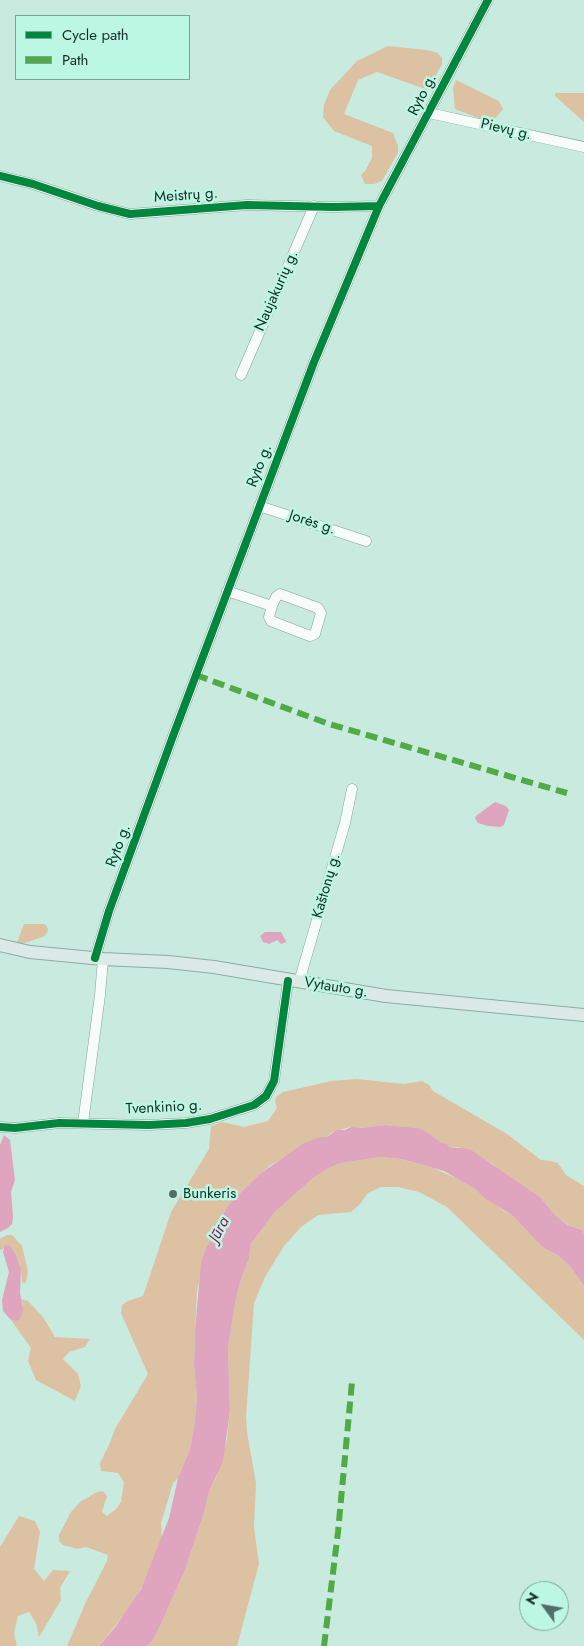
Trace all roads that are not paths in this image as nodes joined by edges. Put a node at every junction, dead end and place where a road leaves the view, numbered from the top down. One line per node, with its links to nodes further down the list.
1 (488, 0): 2 (street, Ryto g.)
2 (429, 113): 3 (street, Pievų g.); 6 (street, Ryto g.)
3 (584, 148)
4 (0, 176): 5 (street, Meistrų g.)
5 (314, 206): 6 (street, Meistrų g.); 7 (street, Naujakurių g.)
6 (379, 206): 8 (street, Ryto g.)
7 (241, 375)
8 (259, 506): 9 (street, Jorės g.); 10 (street, Ryto g.)
9 (366, 541)
10 (227, 591): 11 (street); 14 (street, Ryto g.)
11 (272, 606): 11 (street)
12 (352, 789): 15 (street, Kaštonų g.)
13 (0, 945): 14 (main road, Vytauto g.)
14 (99, 959): 15 (main road, Vytauto g.); 17 (street, Ryto g.)
15 (293, 982): 16 (main road, Vytauto g.); 17 (street, Tvenkinio g.)
16 (584, 1015)
17 (83, 1123): 18 (street, Tvenkinio g.)
18 (0, 1127)

